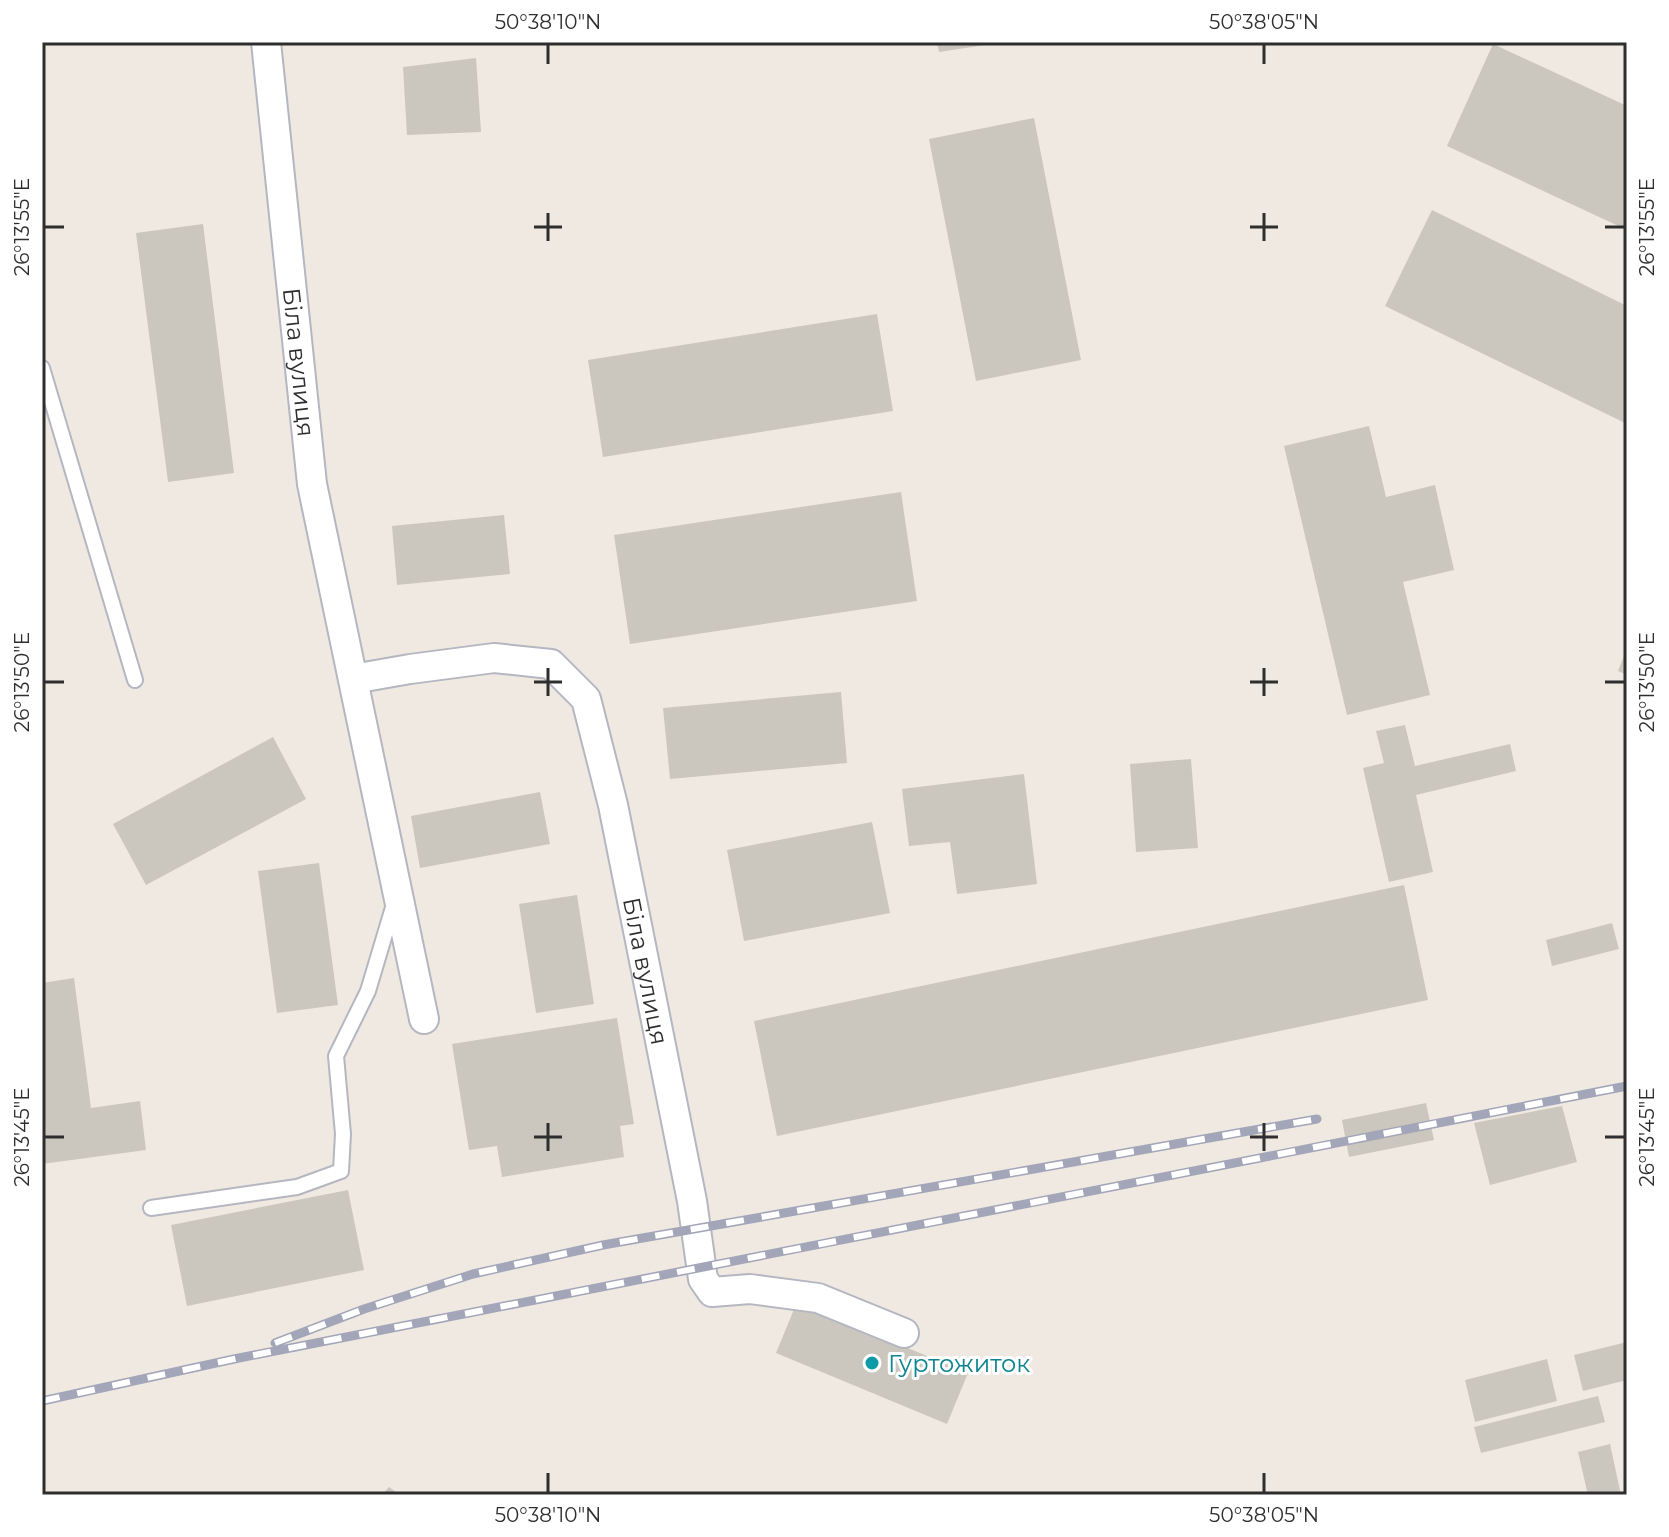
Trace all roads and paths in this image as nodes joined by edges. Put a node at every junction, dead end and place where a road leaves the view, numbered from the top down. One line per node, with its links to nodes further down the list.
1 (266, 42): 3 (street, Біла вулиця)
2 (42, 368): 4 (lane)
3 (353, 679): 5 (street, Біла вулиця); 8 (street, Біла вулиця)
4 (135, 680)
5 (397, 892): 6 (street, Біла вулиця); 7 (lane)
6 (424, 1019)
7 (151, 1208)
8 (904, 1333)

